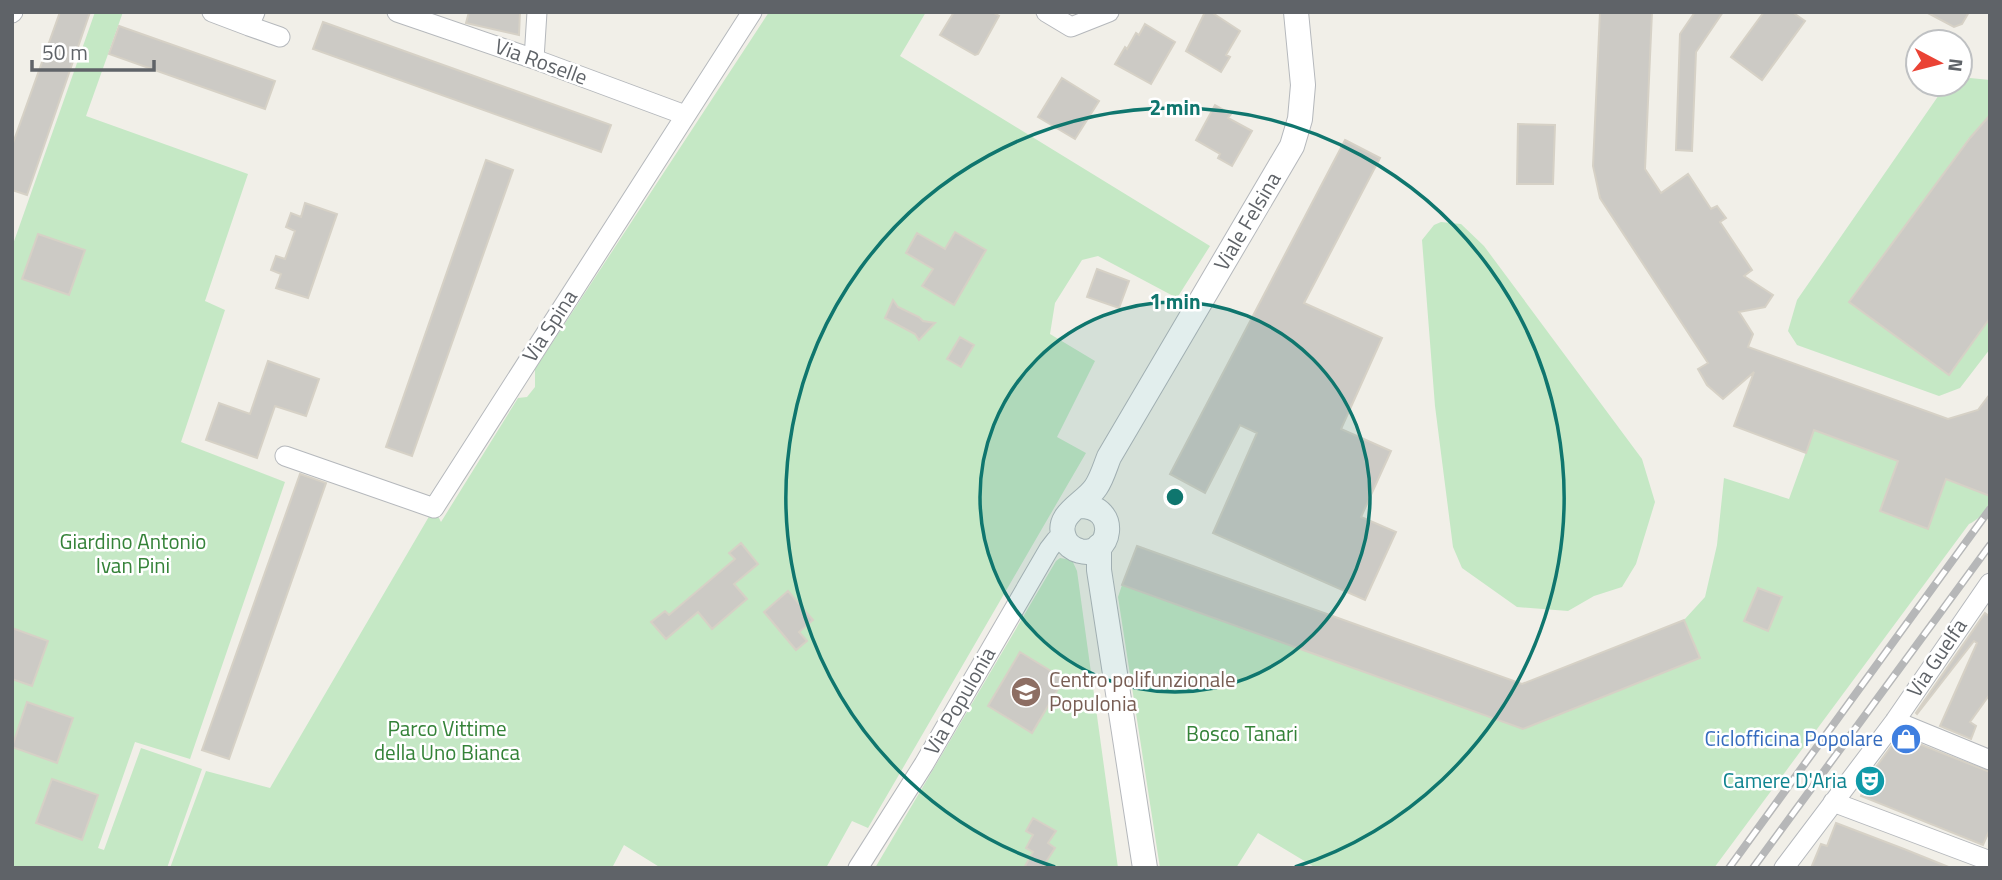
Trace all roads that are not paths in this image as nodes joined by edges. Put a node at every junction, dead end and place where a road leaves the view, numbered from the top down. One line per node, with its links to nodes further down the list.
1 (212, 12): 8 (street)
2 (397, 12): 10 (street, Via Roselle)
3 (537, 12): 10 (street)
4 (752, 12): 11 (street, Via Spina)
5 (1046, 12): 6 (street)
6 (1109, 12)
7 (1296, 12): 13 (street, Viale Felsina)
8 (252, 19): 9 (street)
9 (279, 37)
10 (534, 59): 11 (street, Via Roselle)
11 (685, 115): 12 (street, Via Spina)
12 (285, 456)
13 (1091, 500): 14 (street, Viale Felsina); 15 (street)
14 (1063, 536): 15 (street); 21 (street, Via Populonia)
15 (1095, 556): 22 (street)
16 (1990, 583): 17 (street, Via Guelfa)
17 (1895, 721): 18 (street); 19 (street, Via Guelfa)
18 (1990, 760)
19 (1833, 802): 20 (street); 23 (street, Via Guelfa)
20 (1990, 861)
21 (858, 868)
22 (1145, 868)
23 (1784, 868)

